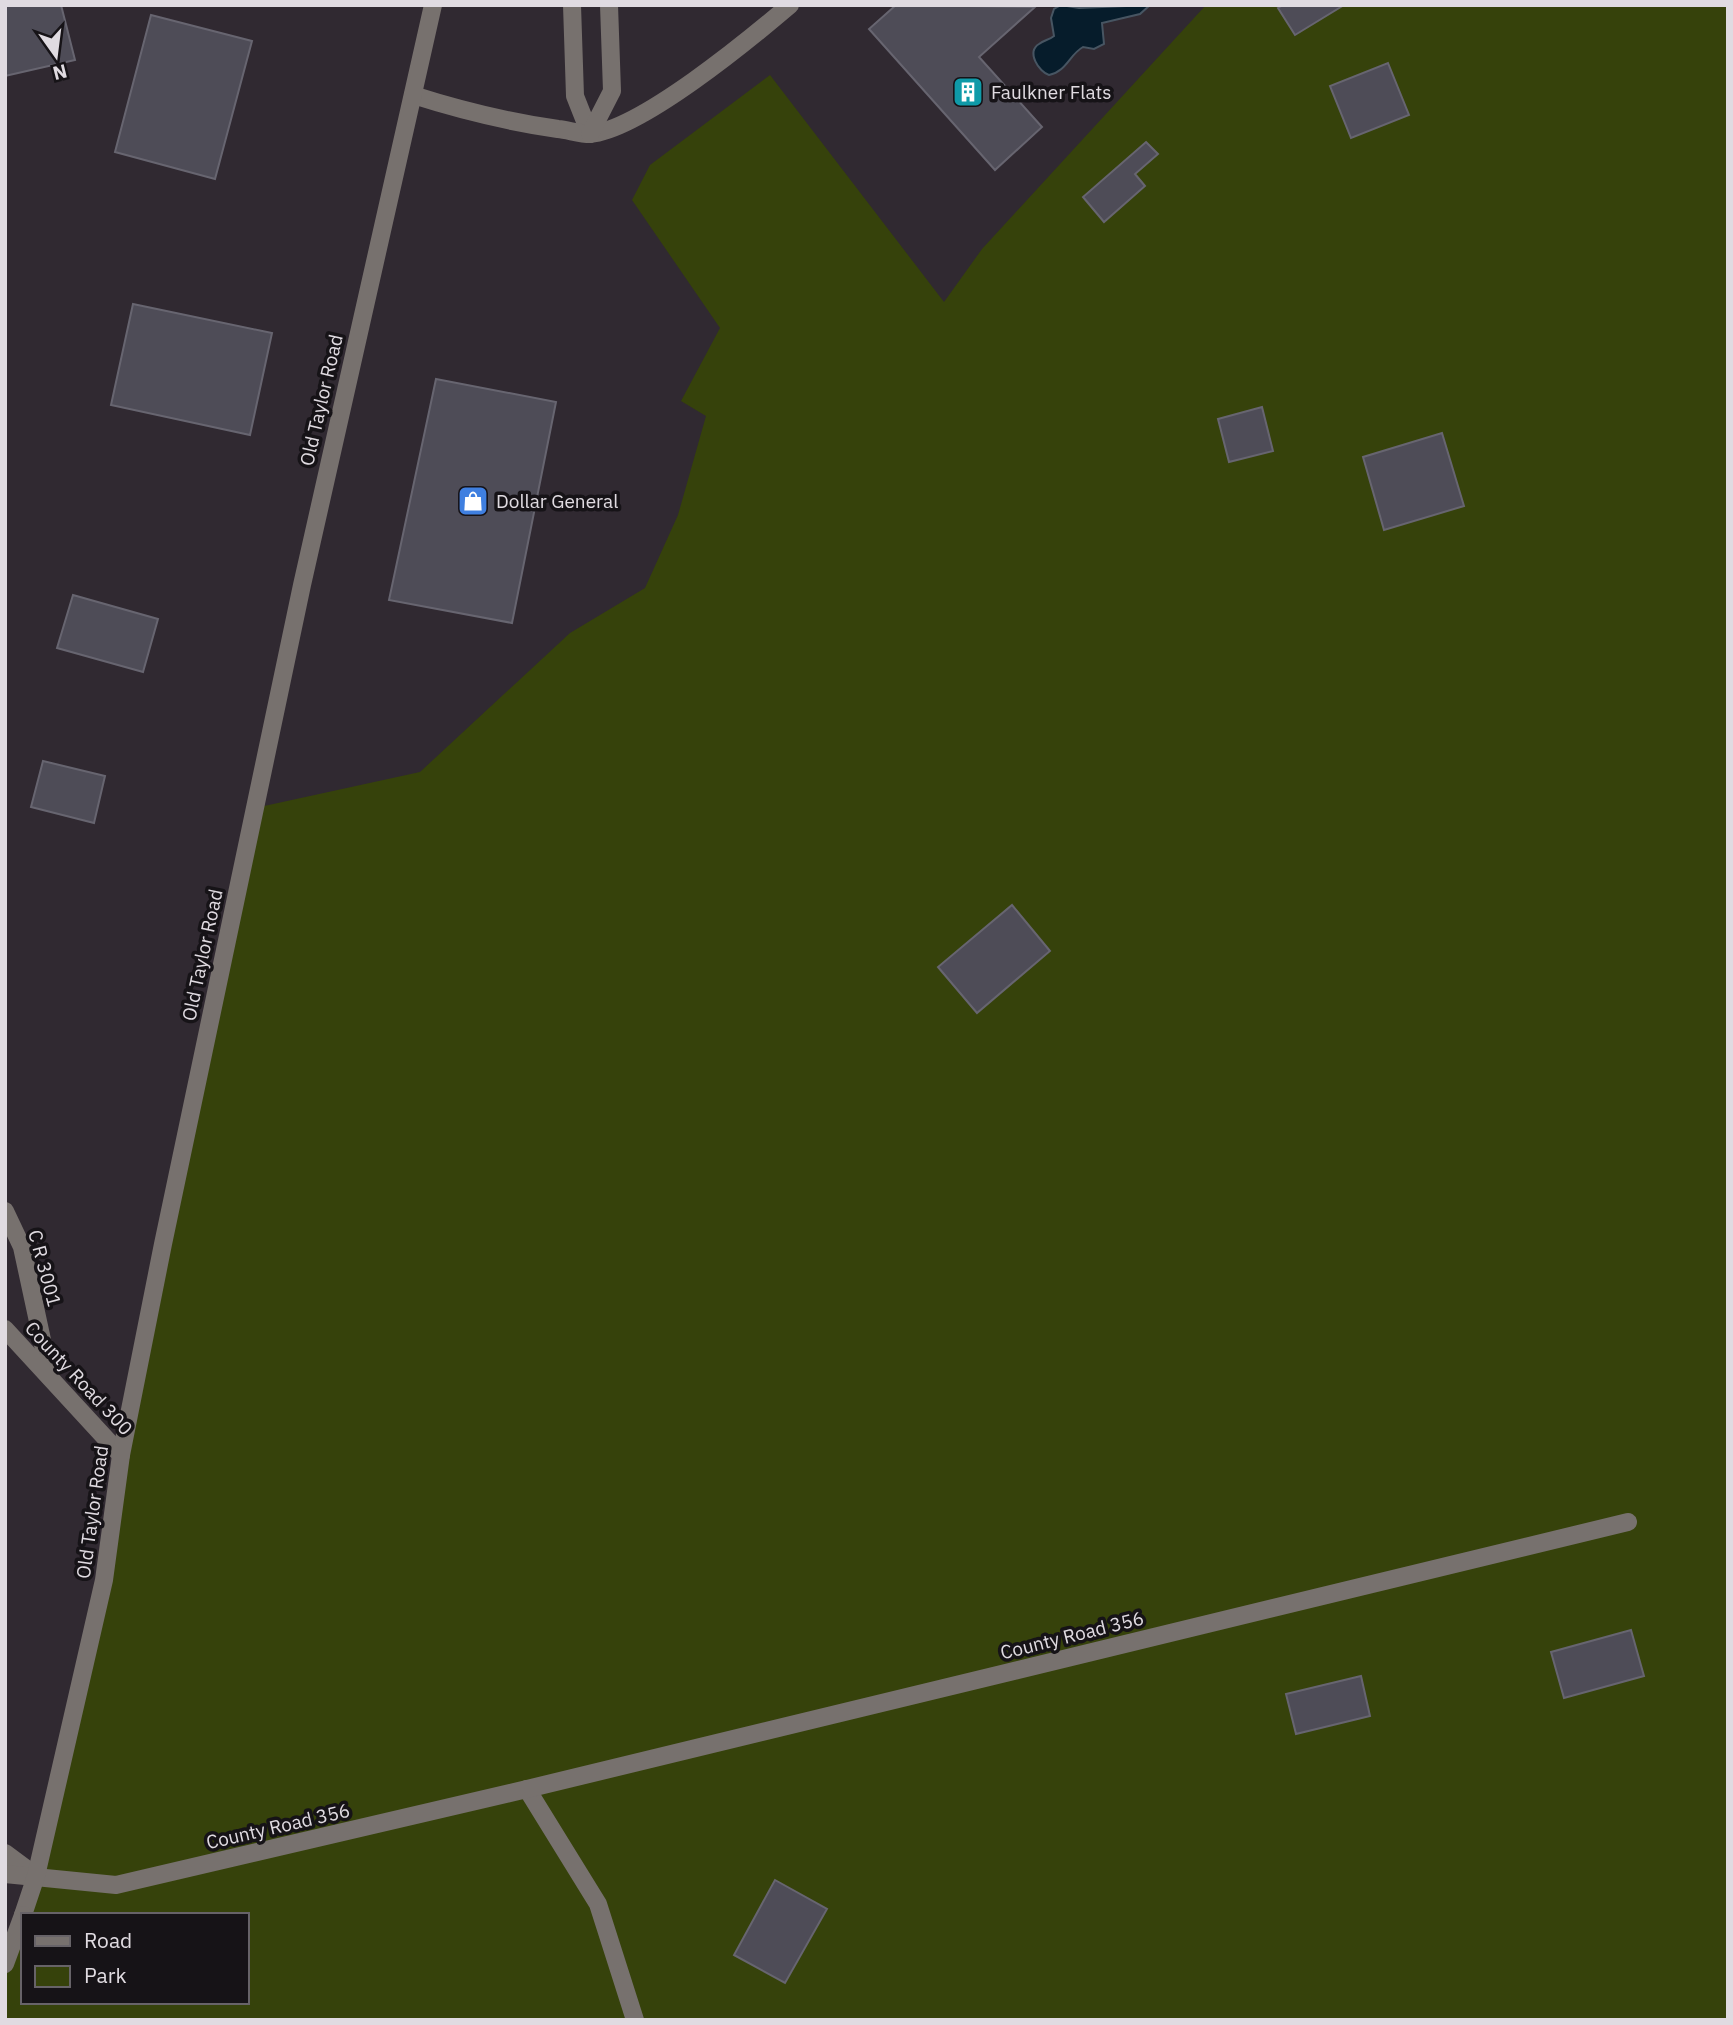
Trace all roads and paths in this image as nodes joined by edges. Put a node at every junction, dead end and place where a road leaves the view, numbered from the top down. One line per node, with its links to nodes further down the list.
1 (433, 5): 5 (street, Old Taylor Road)
2 (572, 5): 6 (street)
3 (609, 5): 6 (street)
4 (790, 5): 6 (street)
5 (413, 94): 6 (street); 10 (street, Old Taylor Road)
6 (590, 134)
7 (5, 1211): 9 (street, C R 3001)
8 (5, 1329): 9 (street, County Road 300)
9 (50, 1377): 10 (street, County Road 300)
10 (121, 1455): 15 (street, Old Taylor Road)
11 (1628, 1522): 12 (street, County Road 356)
12 (527, 1789): 15 (street, County Road 356); 19 (street)
13 (5, 1853): 15 (street)
14 (5, 1874): 15 (street, County Road 356)
15 (37, 1876): 16 (street, Old Taylor Road)
16 (24, 1913)
17 (21, 1920): 18 (street, Old Taylor Road)
18 (5, 1964)
19 (635, 2017): 20 (street)
20 (652, 2020)

